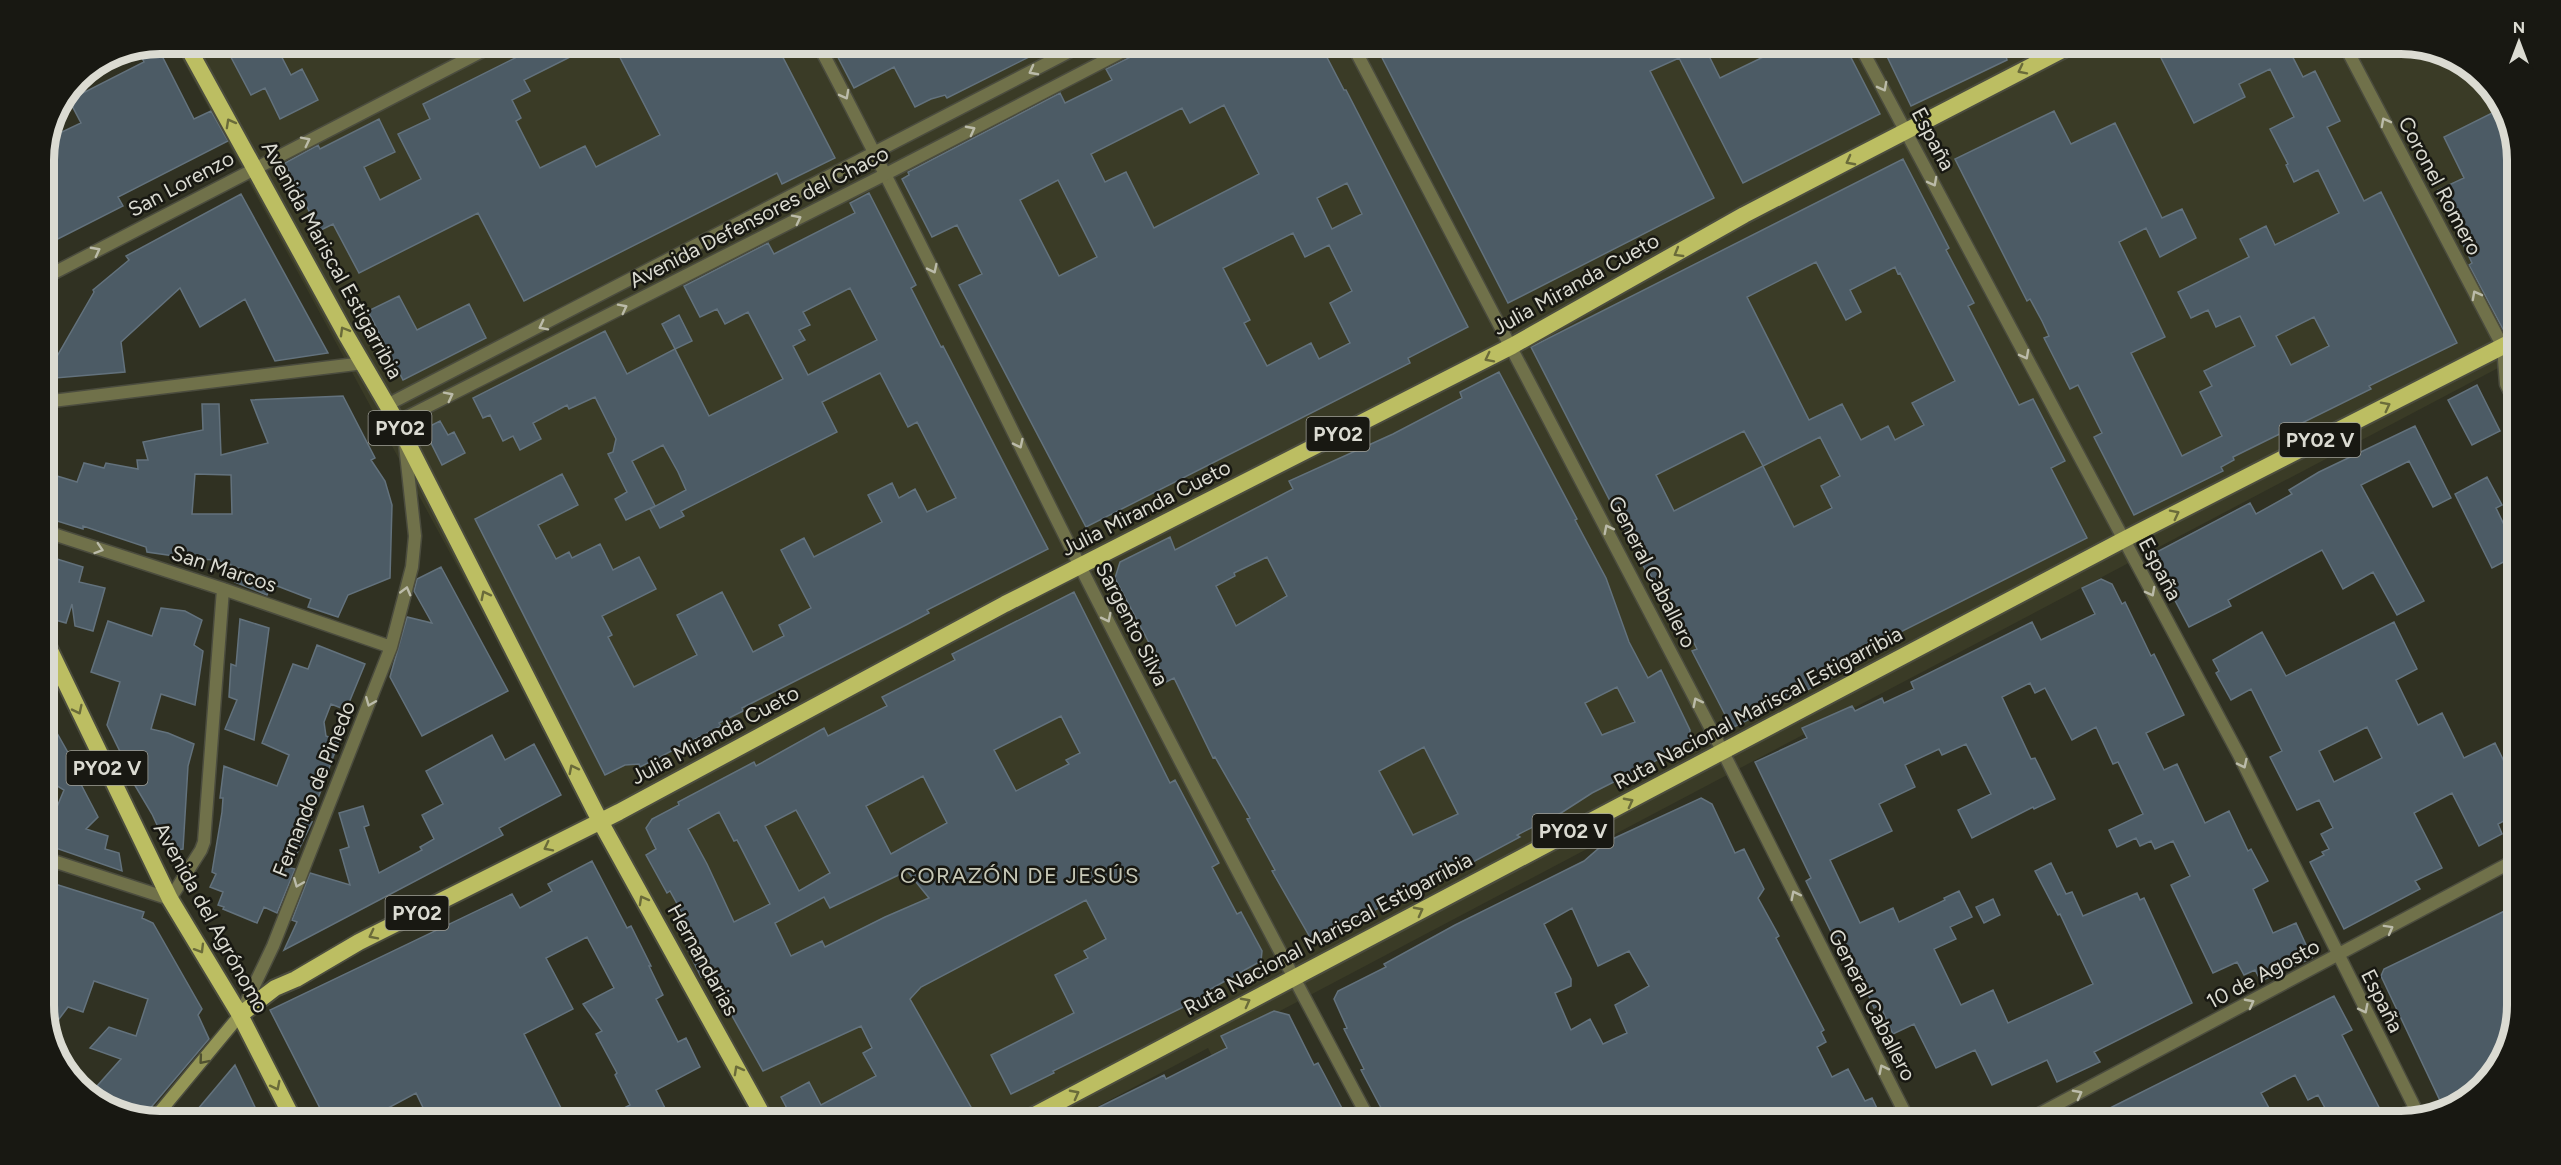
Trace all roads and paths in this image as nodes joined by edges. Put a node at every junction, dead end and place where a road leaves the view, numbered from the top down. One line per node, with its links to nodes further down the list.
1 (191, 54): 12 (highway, Avenida Mariscal Estigarribia / PY02, one-way to 1)
2 (476, 54): 12 (street, San Lorenzo, one-way to 2)
3 (823, 54): 11 (street, Sargento Silva, one-way to 11)
4 (1065, 54): 11 (street, Avenida Defensores del Chaco, one-way to 11)
5 (1118, 54): 13 (street, Avenida Defensores del Chaco, one-way to 5)
6 (1357, 54): 17 (street, General Caballero)
7 (1864, 54): 10 (street, España, one-way to 10)
8 (2055, 54): 10 (highway, Julia Miranda Cueto / PY02, one-way to 10)
9 (2350, 54): 15 (street, Coronel Romero, one-way to 9)
10 (1906, 131): 17 (highway, Julia Miranda Cueto / PY02, one-way to 17); 23 (street, España, one-way to 23)
11 (876, 153): 13 (street, Sargento Silva); 20 (street, Avenida Defensores del Chaco, one-way to 20)
12 (254, 168): 14 (street, San Lorenzo, one-way to 12); 18 (highway, Avenida Mariscal Estigarribia / PY02, one-way to 12)
13 (886, 174): 21 (street, Avenida Defensores del Chaco, one-way to 13); 24 (street, Sargento Silva, one-way to 24)
14 (54, 273)
15 (2507, 338)
16 (2507, 345): 23 (highway, Ruta Nacional Mariscal Estigarribia / PY02 V, one-way to 16)
17 (1512, 346): 24 (highway, Julia Miranda Cueto / PY02, one-way to 24); 28 (street, General Caballero, one-way to 17)
18 (364, 363): 19 (street); 20 (highway, Avenida Mariscal Estigarribia / PY02)
19 (54, 401)
20 (387, 405): 21 (highway, Avenida Mariscal Estigarribia / PY02)
21 (400, 429): 26 (street, Fernando de Pinedo, one-way to 21); 29 (highway, Avenida Mariscal Estigarribia / PY02, one-way to 21)
22 (54, 534): 25 (street, San Marcos, one-way to 25)
23 (2123, 540): 28 (highway, Ruta Nacional Mariscal Estigarribia / PY02 V); 33 (street, España, one-way to 33)
24 (1080, 566): 29 (highway, Julia Miranda Cueto / PY02); 34 (street, Sargento Silva, one-way to 34)
25 (223, 589): 26 (street, San Marcos); 32 (street)
26 (391, 647): 35 (street, Fernando de Pinedo, one-way to 35)
27 (54, 659): 32 (highway, Avenida del Agrónomo / PY02 V, one-way to 32)
28 (1723, 752): 34 (highway, Ruta Nacional Mariscal Estigarribia / PY02 V, one-way to 28); 42 (street, General Caballero, one-way to 28)
29 (600, 821): 35 (highway, Julia Miranda Cueto / PY02, one-way to 35); 39 (highway, Hernandarias / PY02, one-way to 29)
30 (54, 861): 32 (street)
31 (2507, 864): 33 (street, 10 de Agosto, one-way to 31)
32 (170, 899): 35 (highway, Avenida del Agrónomo / PY02 V, one-way to 35)
33 (2338, 956): 36 (street, España, one-way to 36); 43 (street, 10 de Agosto, one-way to 33)
34 (1293, 977): 40 (highway, Ruta Nacional Mariscal Estigarribia / PY02 V, one-way to 34); 41 (street, Sargento Silva)
35 (240, 1015): 37 (main road, Fernando de Pinedo, one-way to 37); 38 (highway, Avenida del Agrónomo / PY02 V, one-way to 38)
36 (2416, 1110)
37 (160, 1111)
38 (288, 1111)
39 (760, 1111)
40 (1043, 1111)
41 (1364, 1111)
42 (1903, 1111)
43 (2047, 1111)

